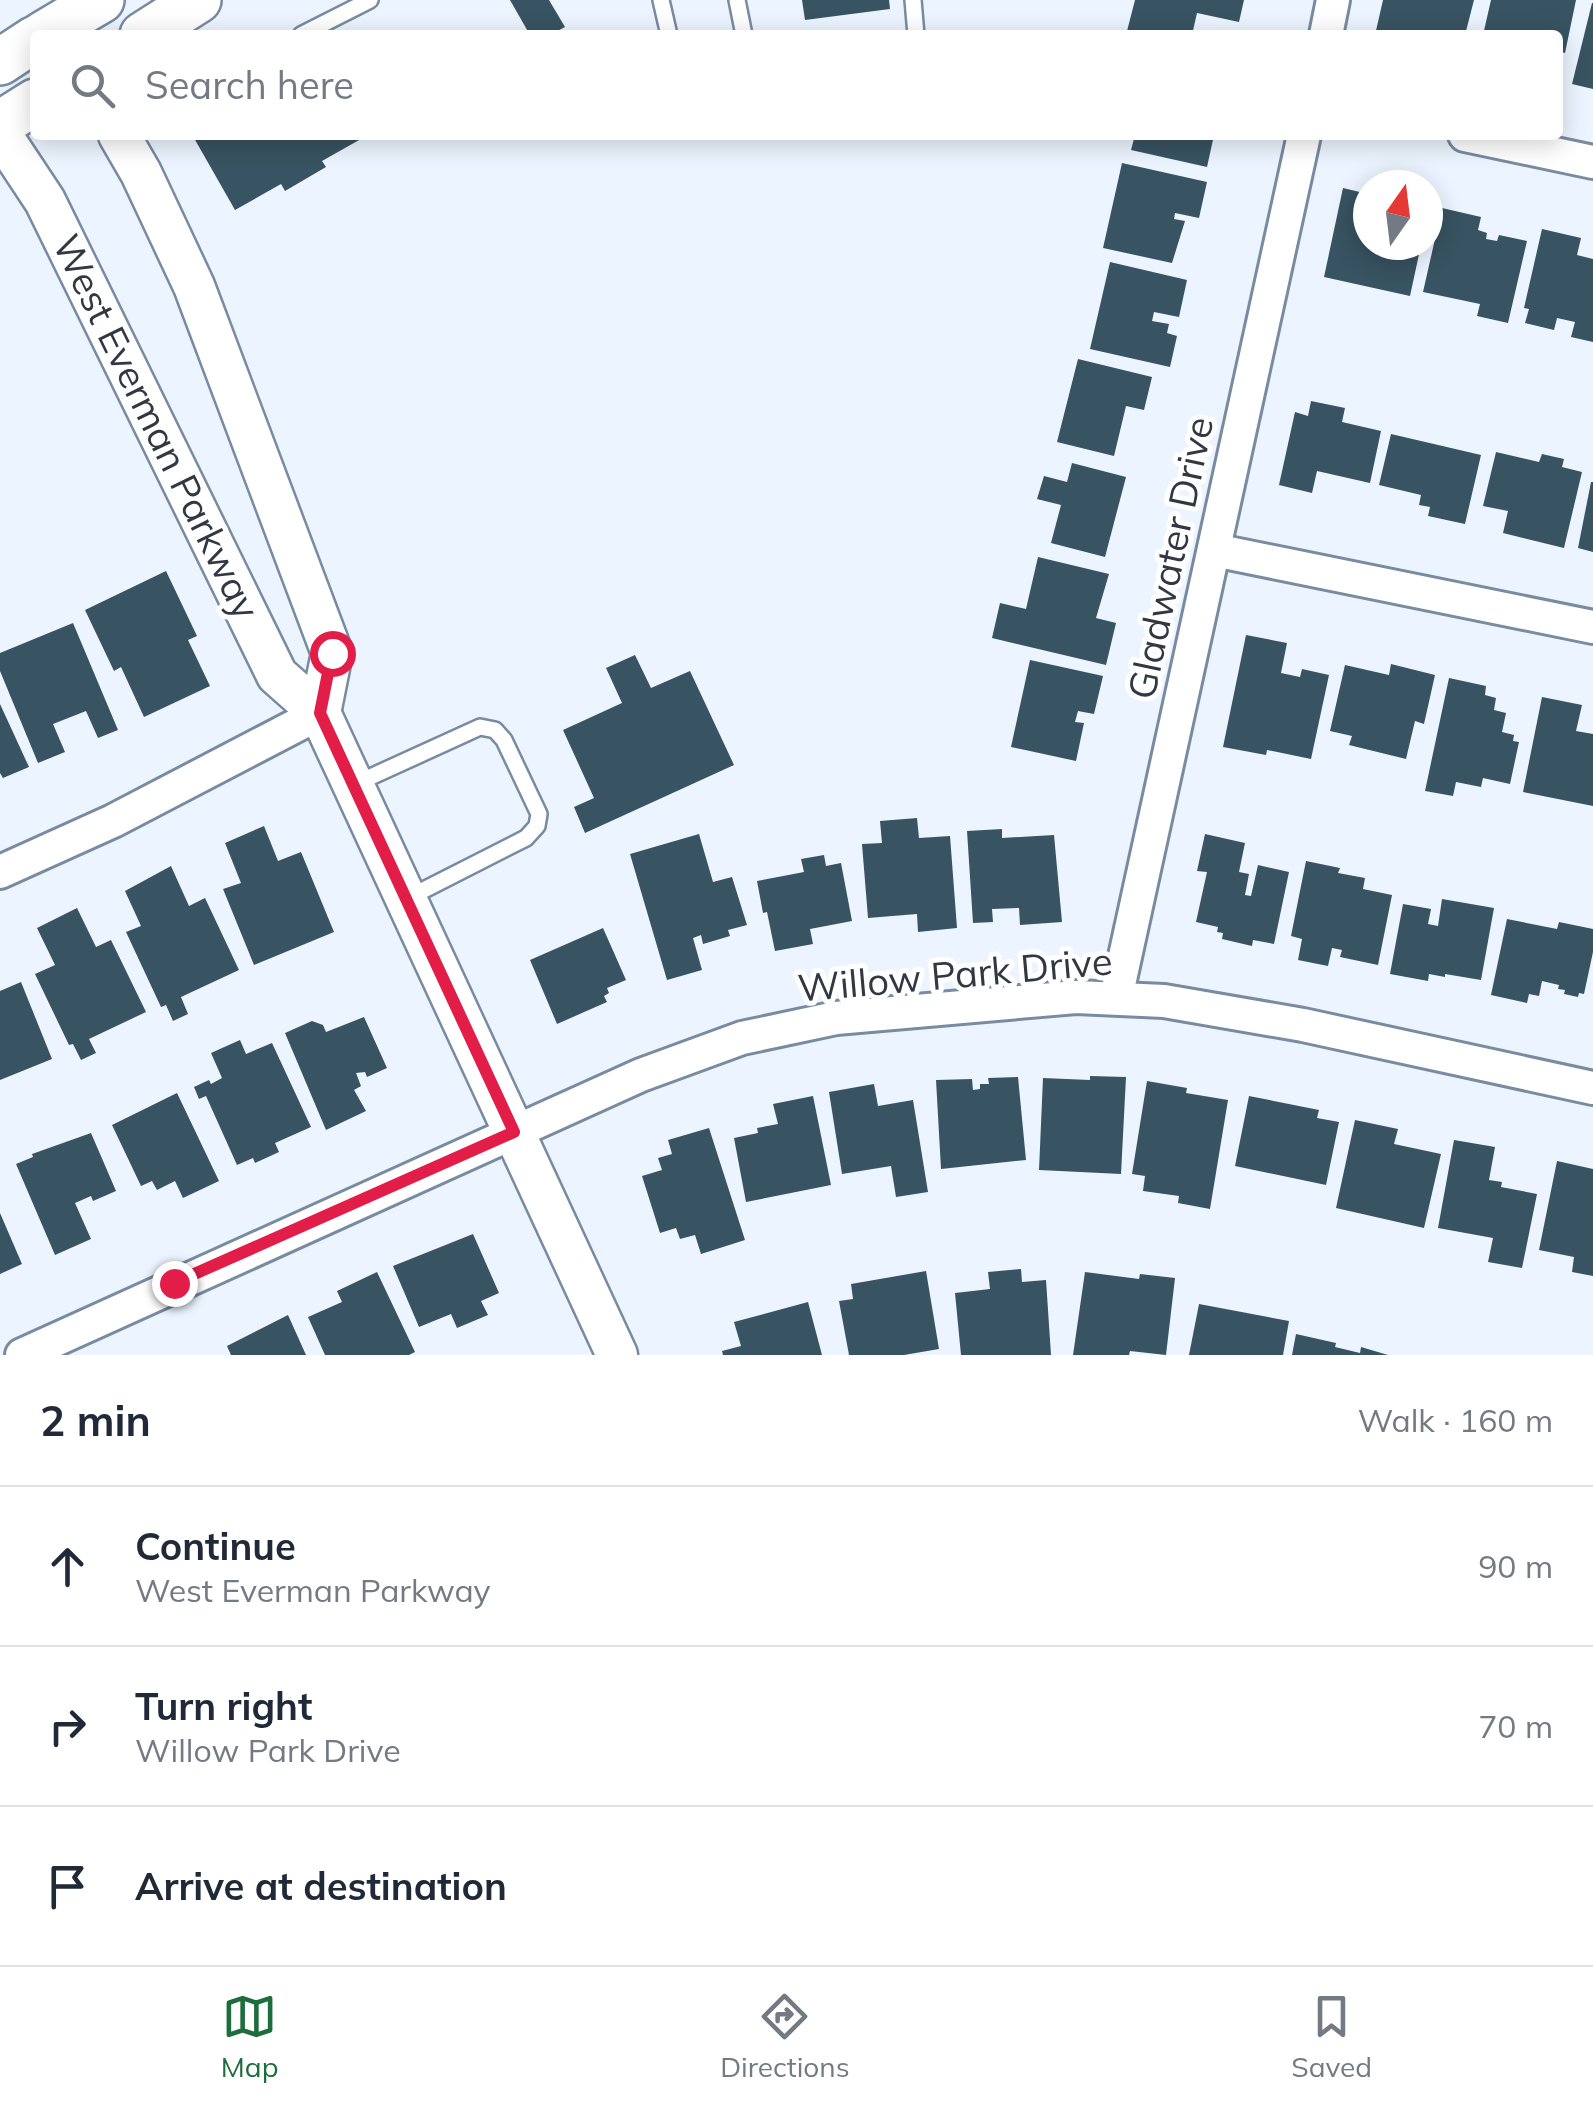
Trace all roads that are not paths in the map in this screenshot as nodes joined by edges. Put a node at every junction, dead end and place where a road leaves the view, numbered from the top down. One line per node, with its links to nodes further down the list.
1 (101, 0): 8 (main road)
2 (198, 0): 9 (main road)
3 (370, 0): 10 (lane)
4 (660, 0): 11 (lane)
5 (737, 0): 12 (lane)
6 (914, 0): 13 (lane)
7 (1334, 0): 14 (street)
8 (42, 28)
9 (151, 30)
10 (310, 30)
11 (668, 30)
12 (743, 30)
13 (916, 30)
14 (1327, 30)
15 (30, 38): 16 (main road)
16 (0, 62)
17 (30, 105): 18 (main road)
18 (0, 124)
19 (0, 134): 26 (street, West Everman Parkway)
20 (121, 140): 26 (street, West Everman Parkway)
21 (1303, 140): 24 (street, Gladwater Drive)
22 (1489, 140): 23 (street)
23 (1593, 162)
24 (1214, 550): 25 (street); 30 (street, Gladwater Drive)
25 (1593, 628)
26 (320, 713): 27 (street, West Everman Parkway); 28 (street)
27 (353, 784): 29 (street, West Everman Parkway); 29 (lane)
28 (0, 872)
29 (406, 899): 32 (street, West Everman Parkway)
30 (1116, 998): 31 (street, Willow Park Drive); 32 (street, Willow Park Drive)
31 (1593, 1088)
32 (514, 1132): 33 (street, Willow Park Drive); 34 (street, West Everman Parkway)
33 (22, 1355)
34 (617, 1355)

